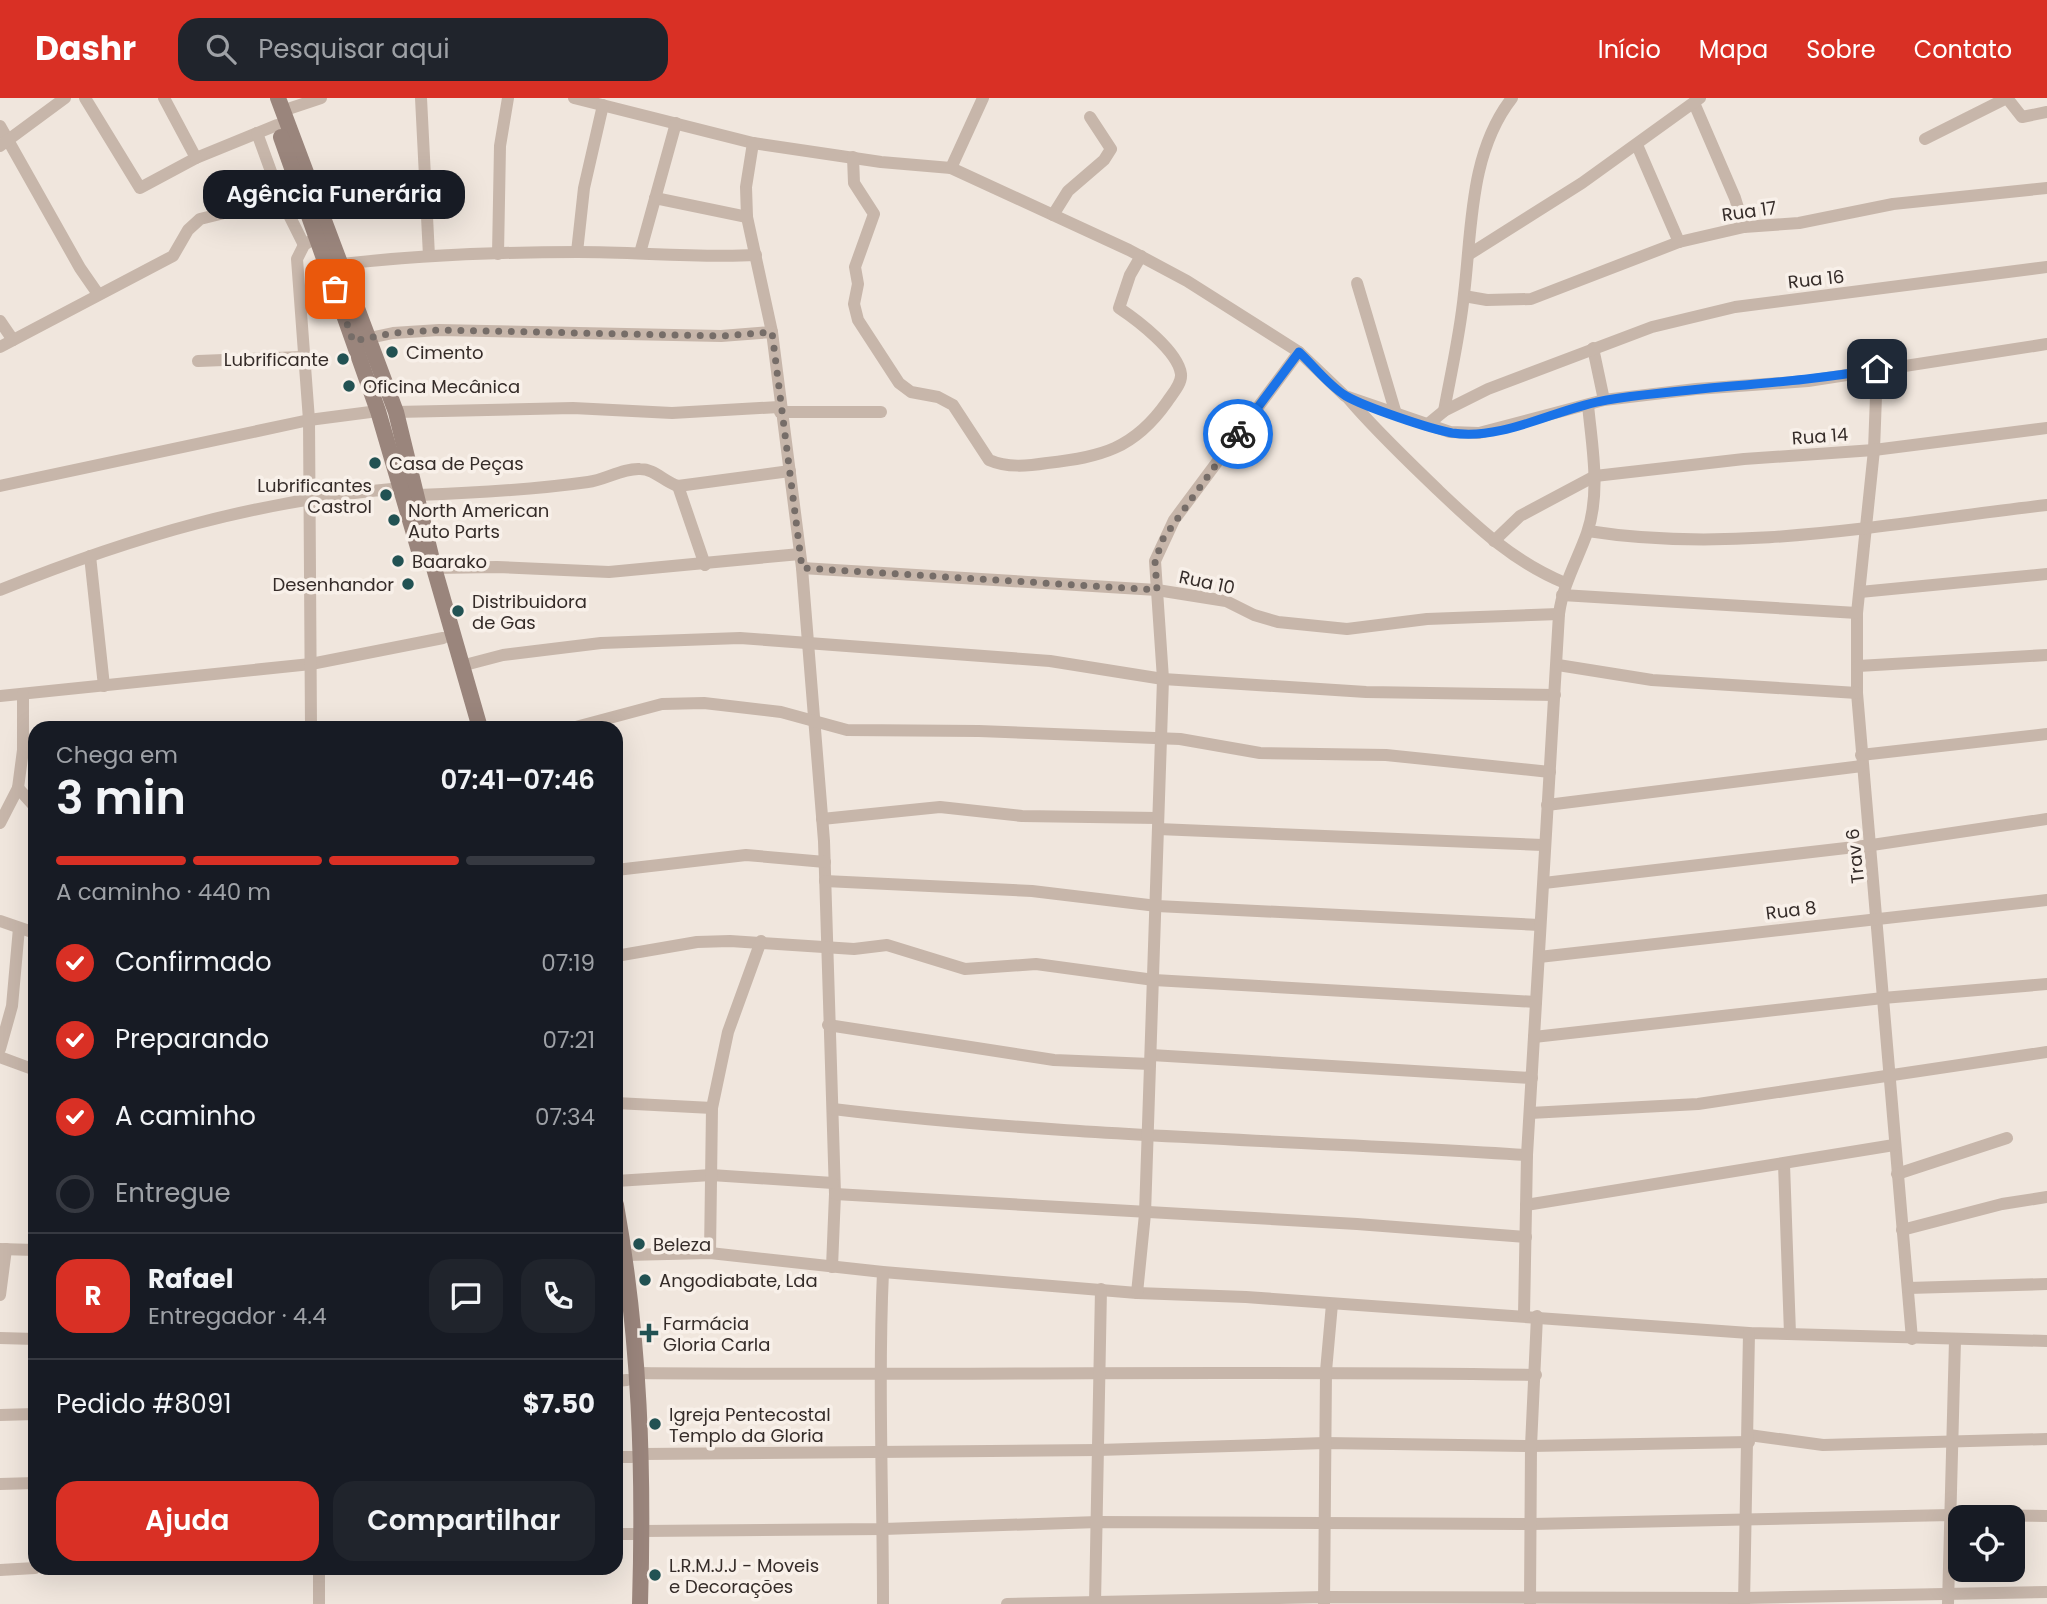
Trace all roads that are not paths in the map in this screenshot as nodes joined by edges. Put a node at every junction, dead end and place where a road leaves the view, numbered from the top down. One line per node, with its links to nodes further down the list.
1 (65, 98): 21 (street)
2 (85, 98): 25 (street)
3 (164, 98): 25 (street)
4 (268, 98): 14 (main road)
5 (321, 98): 14 (street)
6 (421, 98): 27 (street)
7 (508, 98): 39 (street)
8 (574, 98): 13 (street)
9 (983, 98): 26 (street)
10 (1512, 98): 41 (street)
11 (2007, 98): 15 (street); 20 (street)
12 (1697, 101): 23 (street); 34 (street)
13 (603, 105): 17 (street); 37 (street)
14 (279, 111): 19 (street); 31 (main road); 35 (main road)
15 (2047, 112)
16 (1090, 117): 32 (street)
17 (676, 123): 22 (street); 29 (street)
18 (0, 126): 21 (street)
19 (257, 133): 25 (street); 30 (street)
20 (1925, 139)
21 (4, 143): 47 (street)
22 (753, 143): 24 (street); 33 (street)
23 (1637, 145): 36 (street); 41 (street)
24 (853, 157): 26 (street); 43 (street)
25 (195, 158)
26 (951, 168): 32 (street)
27 (425, 176): 31 (street); 42 (street)
28 (2047, 188): 34 (street, Rua 17)
29 (655, 198): 33 (street); 38 (street)
30 (281, 200): 35 (street); 47 (street)
31 (317, 202): 44 (main road)
32 (1054, 215): 43 (street)
33 (747, 217): 40 (street)
34 (1744, 227): 36 (street, Rua 17)
35 (310, 241): 51 (main road); 57 (street)
36 (1679, 242): 48 (street, Rua 17)
37 (577, 252): 38 (street); 39 (street)
38 (640, 253): 40 (street)
39 (498, 254): 42 (street)
40 (756, 255): 50 (street)
41 (1468, 255): 48 (street)
42 (429, 256): 44 (street)
43 (1141, 256): 56 (street)
44 (342, 264): 51 (main road)
45 (2047, 267): 55 (street, Rua 16)
46 (1357, 283): 68 (street)
47 (98, 293): 52 (street)
48 (1464, 296): 65 (street)
49 (0, 320): 52 (street)
50 (772, 332): 51 (street); 63 (street)
51 (361, 339): 64 (main road); 66 (main road)
52 (13, 340): 54 (street)
53 (2047, 344): 59 (street)
54 (0, 347)
55 (1593, 348): 61 (street); 65 (street, Rua 16)
56 (1299, 352): 60 (street); 92 (street)
57 (303, 356): 58 (street); 69 (street)
58 (198, 361)
59 (1877, 369): 61 (street); 72 (street, Trav 6)
60 (1345, 396): 68 (street); 83 (street)
61 (1604, 400): 62 (street)
62 (1588, 405): 70 (street); 74 (street)
63 (779, 409): 66 (street); 67 (street); 73 (street)
64 (378, 411): 69 (street); 77 (main road)
65 (1444, 411): 70 (street, Rua 16)
66 (396, 412): 78 (main road)
67 (881, 412)
68 (1396, 414): 70 (street)
69 (309, 420): 75 (street); 79 (street)
70 (1427, 425)
71 (2047, 428): 72 (street, Rua 14)
72 (1874, 450): 74 (street, Rua 14); 81 (street, Trav 6)
73 (790, 471): 76 (street); 84 (street)
74 (1595, 476): 82 (street); 83 (street)
75 (0, 486)
76 (678, 486): 78 (street); 86 (street)
77 (402, 488): 79 (street); 96 (main road)
78 (418, 495): 87 (main road)
79 (310, 498): 85 (street); 99 (street)
80 (2047, 505): 81 (street)
81 (1867, 526): 82 (street); 93 (street, Trav 6)
82 (1588, 531): 90 (street)
83 (1494, 541): 90 (street)
84 (800, 554): 86 (street); 88 (street)
85 (90, 556): 91 (street); 104 (street)
86 (705, 565): 87 (street)
87 (434, 568): 101 (main road)
88 (802, 568): 92 (street, Rua 10); 97 (street)
89 (2047, 574): 93 (street)
90 (1563, 589): 94 (street); 95 (street)
91 (0, 590)
92 (1157, 590): 95 (street, Rua 10); 103 (street)
93 (1860, 592): 94 (street, Trav 6)
94 (1857, 613): 102 (street, Trav 6)
95 (1559, 614): 100 (street)
96 (443, 638): 99 (street); 111 (main road)
97 (808, 641): 101 (street); 103 (street); 109 (street)
98 (2047, 655): 102 (street)
99 (311, 664): 104 (street); 110 (street)
100 (1558, 665): 105 (street); 107 (street)
101 (461, 666): 112 (main road)
102 (1858, 666): 105 (street, Trav 6)
103 (1163, 678): 107 (street); 115 (street)
104 (104, 686): 106 (street)
105 (1857, 693): 116 (street, Trav 6)
106 (23, 694): 108 (street); 118 (street)
107 (1555, 695): 117 (street)
108 (0, 696)
109 (813, 720): 113 (street); 115 (street); 121 (street)
110 (311, 721)
111 (469, 721)
112 (478, 721)
113 (595, 721)
114 (2047, 734): 116 (street)
115 (1160, 740): 117 (street); 124 (street)
116 (1862, 760): 120 (street); 126 (street, Trav 6)
117 (1550, 772): 120 (street)
118 (18, 788): 119 (street); 123 (street)
119 (28, 799)
120 (1547, 805): 125 (street)
121 (822, 818): 124 (street); 127 (street)
122 (2047, 819): 126 (street)
123 (0, 823)
124 (1158, 824): 125 (street); 132 (street)
125 (1543, 845): 130 (street)
126 (1872, 845): 130 (street); 133 (street, Trav 6)
127 (825, 862): 128 (street); 129 (street)
128 (623, 869)
129 (825, 881): 132 (street); 139 (street)
130 (1544, 883): 135 (street)
131 (2047, 900): 133 (street, Rua 8)
132 (1157, 906): 135 (street); 142 (street)
133 (1878, 917): 141 (street, Rua 8); 144 (street, Trav 6)
134 (0, 921): 136 (street)
135 (1540, 925): 141 (street)
136 (19, 928): 137 (street); 148 (street)
137 (28, 931)
138 (761, 941): 139 (street); 140 (street); 156 (street)
139 (828, 947): 142 (street); 146 (street)
140 (623, 955)
141 (1539, 957): 145 (street)
142 (1154, 980): 145 (street); 151 (street)
143 (2047, 984): 144 (street)
144 (1883, 998): 147 (street); 153 (street, Trav 6)
145 (1536, 1002): 147 (street)
146 (828, 1025): 151 (street); 157 (street)
147 (1534, 1037): 154 (street)
148 (0, 1049)
149 (2047, 1052): 153 (street)
150 (0, 1057): 152 (street)
151 (1150, 1060): 154 (street); 159 (street)
152 (28, 1067)
153 (1890, 1076): 158 (street); 161 (street, Trav 6)
154 (1532, 1078): 158 (street)
155 (623, 1103): 156 (street)
156 (712, 1108): 165 (street)
157 (833, 1109): 159 (street); 167 (street)
158 (1530, 1113): 162 (street)
159 (1147, 1133): 162 (street); 170 (street)
160 (2007, 1138): 164 (street)
161 (1894, 1145): 163 (street); 164 (street, Trav 6)
162 (1527, 1154): 169 (street)
163 (1784, 1164): 169 (street); 189 (street)
164 (1897, 1174): 171 (street, Trav 6)
165 (711, 1175): 166 (street); 167 (street); 175 (street)
166 (623, 1181)
167 (834, 1188): 170 (street); 177 (street)
168 (2047, 1197): 171 (street)
169 (1526, 1205): 172 (street)
170 (1145, 1213): 172 (street); 182 (street)
171 (1902, 1230): 180 (street, Trav 6)
172 (1526, 1237): 185 (street)
173 (3, 1250): 174 (street); 183 (street)
174 (28, 1250)
175 (710, 1253): 176 (street); 177 (street)
176 (623, 1257)
177 (832, 1266): 178 (street)
178 (883, 1272): 181 (street); 198 (street)
179 (2047, 1284): 180 (street)
180 (1908, 1288): 192 (street, Trav 6)
181 (1101, 1289): 182 (street); 197 (street)
182 (1138, 1293): 184 (street)
183 (0, 1295)
184 (1332, 1304): 185 (street); 196 (street)
185 (1524, 1315): 186 (street)
186 (1538, 1316): 188 (street); 199 (street)
187 (623, 1324): 200 (main road)
188 (1749, 1333): 189 (street); 203 (street)
189 (1790, 1334): 192 (street)
190 (0, 1338): 191 (street)
191 (28, 1339)
192 (1912, 1339): 194 (street)
193 (623, 1340): 200 (main road)
194 (1955, 1340): 195 (street); 205 (street)
195 (2047, 1341)
196 (1326, 1371): 197 (street); 199 (street); 206 (street)
197 (1099, 1373): 198 (street); 208 (street)
198 (879, 1375): 200 (street); 209 (street)
199 (1536, 1375): 207 (street)
200 (627, 1378): 210 (main road)
201 (28, 1414): 202 (street)
202 (0, 1415)
203 (1749, 1439): 205 (street); 207 (street); 217 (street)
204 (2047, 1439): 205 (street)
205 (1954, 1441): 213 (street)
206 (1325, 1443): 207 (street); 208 (street); 219 (street)
207 (1531, 1446): 220 (street)
208 (1098, 1450): 209 (street); 218 (street)
209 (883, 1451): 210 (street); 221 (street)
210 (630, 1456): 222 (main road)
211 (28, 1483): 212 (street)
212 (0, 1484)
213 (1951, 1505)
214 (1948, 1515): 217 (street)
215 (2025, 1516): 216 (street)
216 (2047, 1516)
217 (1746, 1521): 220 (street); 231 (street)
218 (1098, 1522): 219 (street); 221 (street); 237 (street)
219 (1323, 1524): 220 (street); 229 (street)
220 (1532, 1524): 230 (street)
221 (883, 1529): 222 (street); 235 (street)
222 (638, 1532): 223 (street); 233 (main road); 234 (main road)
223 (623, 1533)
224 (28, 1568): 225 (street)
225 (0, 1570)
226 (318, 1575): 232 (street)
227 (2047, 1592): 228 (street)
228 (1948, 1599): 231 (street)
229 (1324, 1601): 230 (street); 237 (street)
230 (1530, 1601): 231 (street)
231 (1744, 1601)
232 (318, 1604)
233 (631, 1604)
234 (640, 1604)
235 (883, 1604)
236 (1007, 1604): 237 (street)
237 (1095, 1604)

